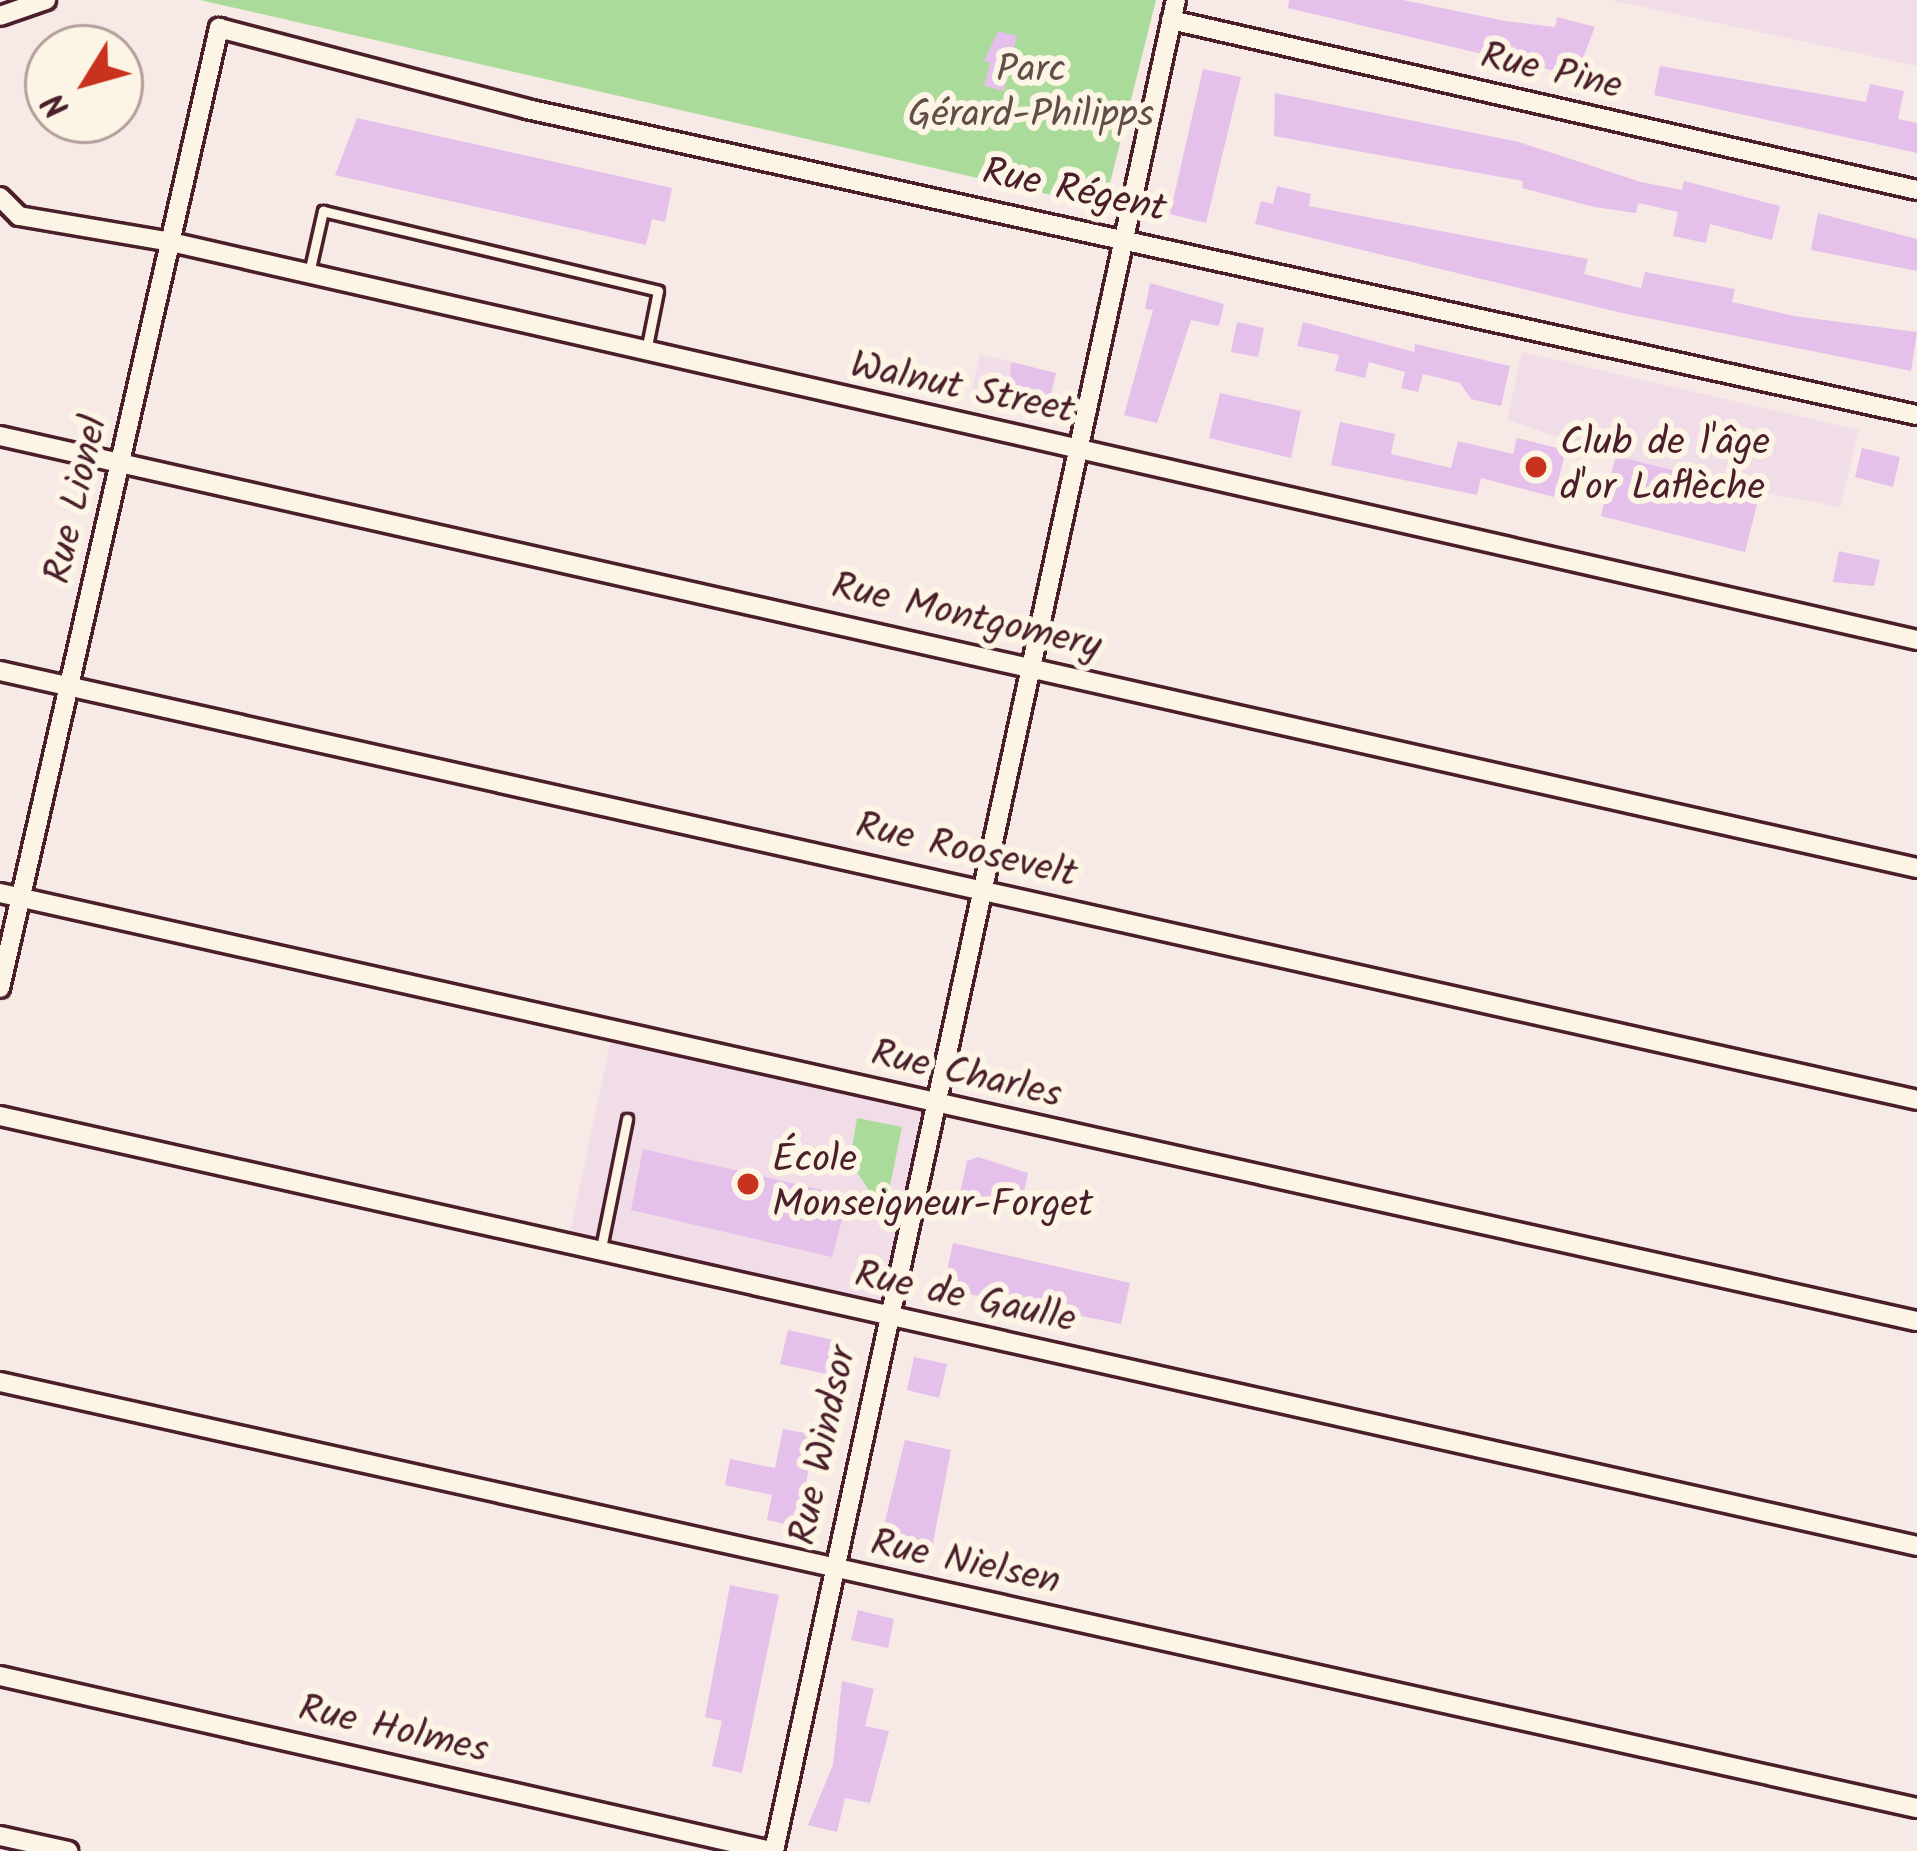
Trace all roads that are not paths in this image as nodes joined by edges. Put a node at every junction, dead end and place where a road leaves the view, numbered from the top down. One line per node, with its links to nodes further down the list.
1 (46, 0): 3 (street)
2 (1173, 10): 5 (street, Rue Pine); 7 (street, Rue Windsor)
3 (0, 16)
4 (220, 28): 7 (street, Rue Régent); 8 (street, Rue Lionel)
5 (1917, 190)
6 (0, 197): 8 (street, Walnut Street)
7 (1123, 236): 11 (street, Rue Régent); 13 (street, Rue Windsor)
8 (171, 242): 9 (street, Walnut Street); 14 (street, Rue Lionel)
9 (308, 279): 10 (street, Walnut Street); 10 (lane)
10 (644, 356): 13 (street, Walnut Street)
11 (1917, 415)
12 (0, 436): 14 (street, Rue Montgomery)
13 (1075, 447): 15 (street, Walnut Street); 16 (street, Rue Windsor)
14 (120, 462): 16 (street, Rue Montgomery); 18 (street, Rue Lionel)
15 (1917, 640)
16 (1027, 665): 19 (street, Rue Montgomery); 20 (street, Rue Windsor)
17 (0, 671): 18 (street, Rue Roosevelt)
18 (69, 686): 20 (street, Rue Roosevelt); 22 (street, Rue Lionel)
19 (1917, 868)
20 (977, 889): 24 (street, Rue Roosevelt); 25 (street, Rue Windsor)
21 (0, 893): 22 (street, Rue Charles)
22 (21, 898): 23 (street, Rue Lionel); 25 (street, Rue Charles)
23 (0, 988)
24 (1917, 1100)
25 (935, 1103): 29 (street, Rue Windsor); 30 (street, Rue Charles)
26 (0, 1116): 28 (street, Rue de Gaulle)
27 (627, 1119): 28 (lane)
28 (600, 1253): 29 (street, Rue de Gaulle)
29 (887, 1316): 32 (street, Rue de Gaulle); 33 (street, Rue Windsor)
30 (1917, 1321)
31 (0, 1382): 33 (street, Rue Nielsen)
32 (1917, 1546)
33 (832, 1569): 35 (street, Rue Nielsen); 38 (street, Rue Windsor)
34 (0, 1676): 38 (street, Rue Holmes)
35 (1917, 1808)
36 (0, 1836): 37 (street)
37 (68, 1851)
38 (772, 1851)

